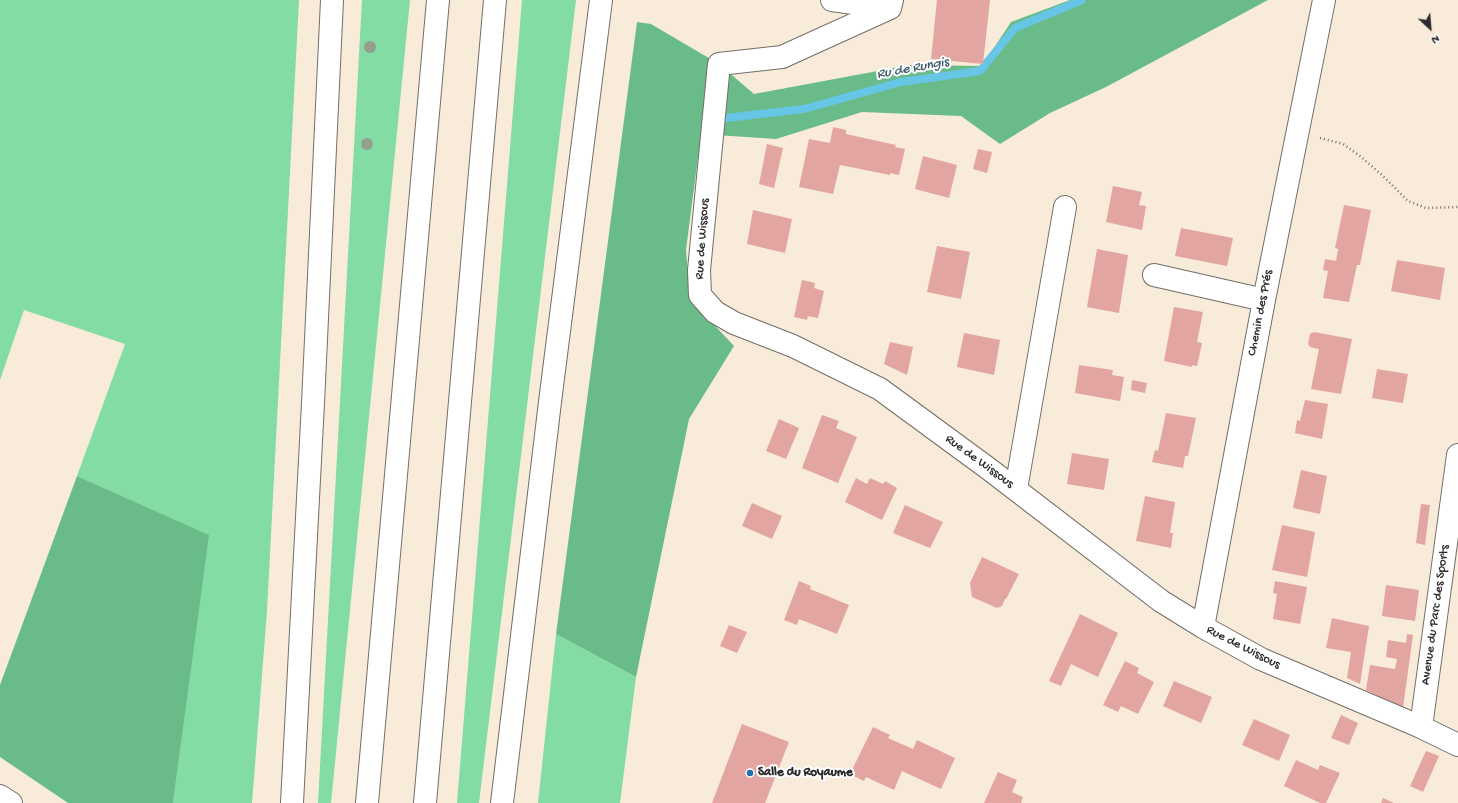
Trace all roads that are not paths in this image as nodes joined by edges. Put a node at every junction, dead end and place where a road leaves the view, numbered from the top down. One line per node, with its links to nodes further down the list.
1 (332, 0): 18 (main road)
2 (438, 0): 19 (main road)
3 (495, 0): 20 (main road)
4 (601, 0): 21 (main road)
5 (832, 0): 7 (main road)
6 (1324, 0): 10 (main road, Chemin des Prés)
7 (891, 4): 12 (main road, Rue de Wissous)
8 (1065, 207): 12 (main road)
9 (1154, 275): 10 (main road)
10 (1264, 300): 13 (main road, Chemin des Prés)
11 (1458, 455): 14 (main road, Avenue du Parc des Sports)
12 (1016, 489): 13 (main road, Rue de Wissous)
13 (1203, 627): 14 (main road, Rue de Wissous)
14 (1421, 727): 15 (main road, Rue de Wissous)
15 (1458, 745)
16 (0, 796): 17 (main road)
17 (11, 803)
18 (292, 803)
19 (367, 803)
20 (424, 803)
21 (502, 803)

